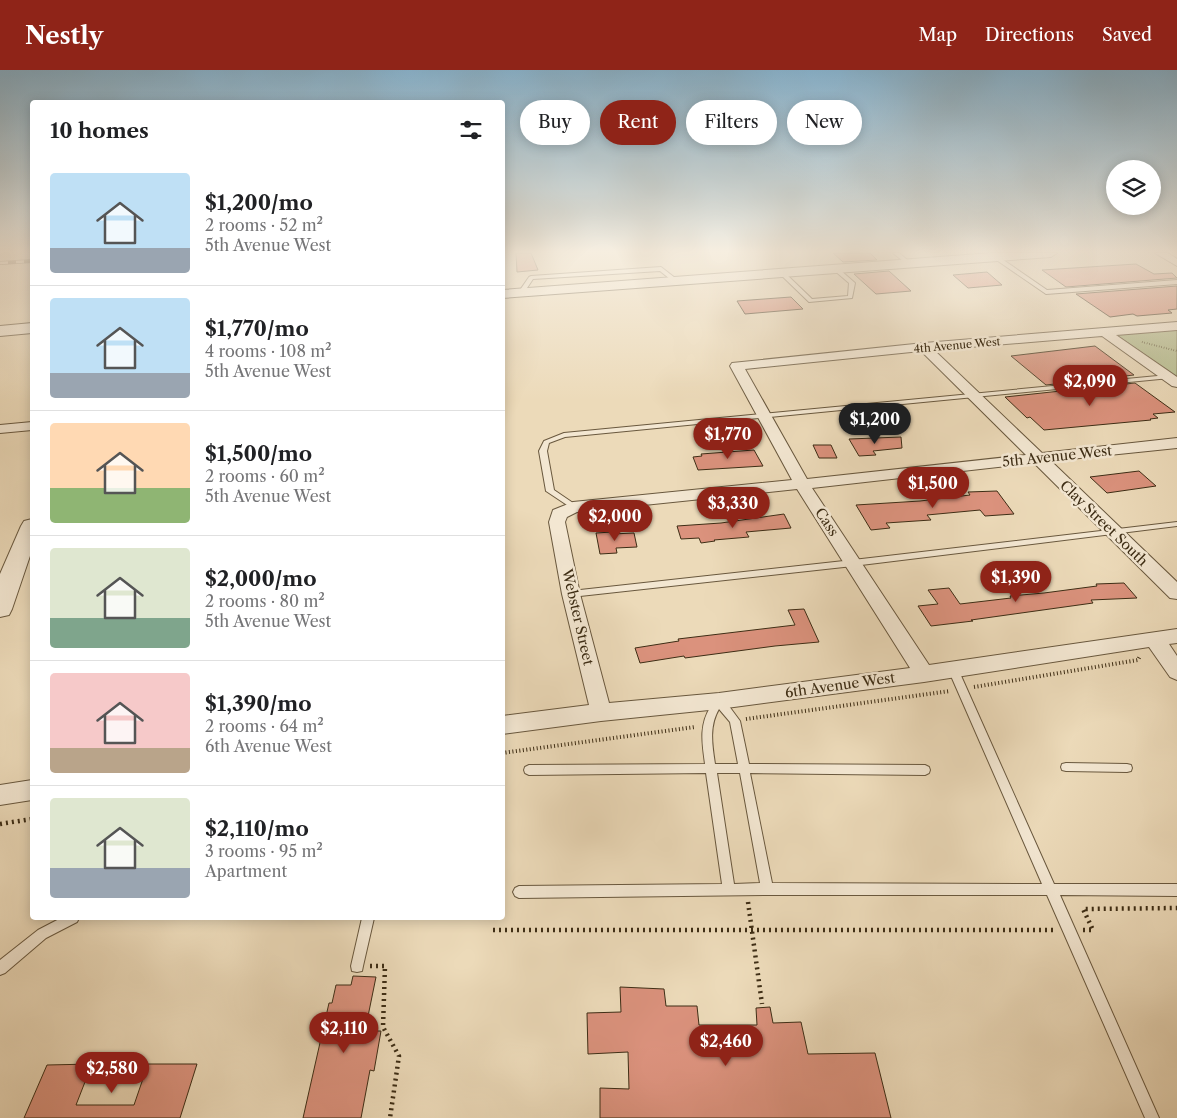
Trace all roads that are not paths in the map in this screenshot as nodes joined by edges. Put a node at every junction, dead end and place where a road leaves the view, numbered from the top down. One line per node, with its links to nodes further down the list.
1 (1177, 326): 4 (street, 4th Avenue West)
2 (30, 328): 3 (street)
3 (0, 331)
4 (1104, 332): 5 (street, 4th Avenue West); 7 (street)
5 (924, 347): 6 (street, 4th Avenue West); 8 (street, Clay Street South)
6 (737, 366): 9 (street, Cass)
7 (1173, 380): 8 (lane)
8 (974, 396): 9 (lane); 13 (street, Clay Street South)
9 (764, 416): 14 (street, Cass); 15 (lane)
10 (30, 426): 11 (street)
11 (0, 429)
12 (1177, 443): 13 (street, 5th Avenue West)
13 (1037, 458): 14 (street, 5th Avenue West); 18 (street, Clay Street South)
14 (802, 484): 15 (street, 5th Avenue West); 19 (street, Cass)
15 (573, 506): 22 (street, Webster Street)
16 (1177, 524): 18 (lane)
17 (30, 529): 20 (street)
18 (1113, 531): 19 (lane); 21 (street, Clay Street South)
19 (853, 563): 22 (lane); 28 (street, Cass)
20 (7, 565): 23 (street)
21 (1177, 593)
22 (572, 594): 30 (street, Webster Street)
23 (0, 609)
24 (1177, 636): 25 (street, 6th Avenue West)
25 (1158, 645): 26 (street, 6th Avenue West); 27 (street)
26 (954, 669): 28 (street, 6th Avenue West); 43 (lane)
27 (1177, 672)
28 (924, 674): 29 (street, 6th Avenue West)
29 (719, 701): 30 (street, 6th Avenue West); 33 (lane); 34 (lane)
30 (600, 712): 31 (street, 6th Avenue West)
31 (505, 725)
32 (1066, 767): 35 (lane)
33 (710, 768): 34 (lane); 36 (lane); 41 (lane)
34 (744, 768): 37 (lane); 40 (lane)
35 (1127, 768)
36 (529, 770)
37 (925, 770)
38 (30, 790): 39 (street)
39 (0, 795)
40 (767, 889): 41 (lane); 43 (lane)
41 (729, 890): 44 (lane)
42 (1177, 890): 43 (lane)
43 (1052, 891): 49 (lane)
44 (519, 892)
45 (69, 920): 48 (lane)
46 (368, 920): 47 (lane)
47 (357, 966)
48 (0, 968)
49 (1152, 1118)

